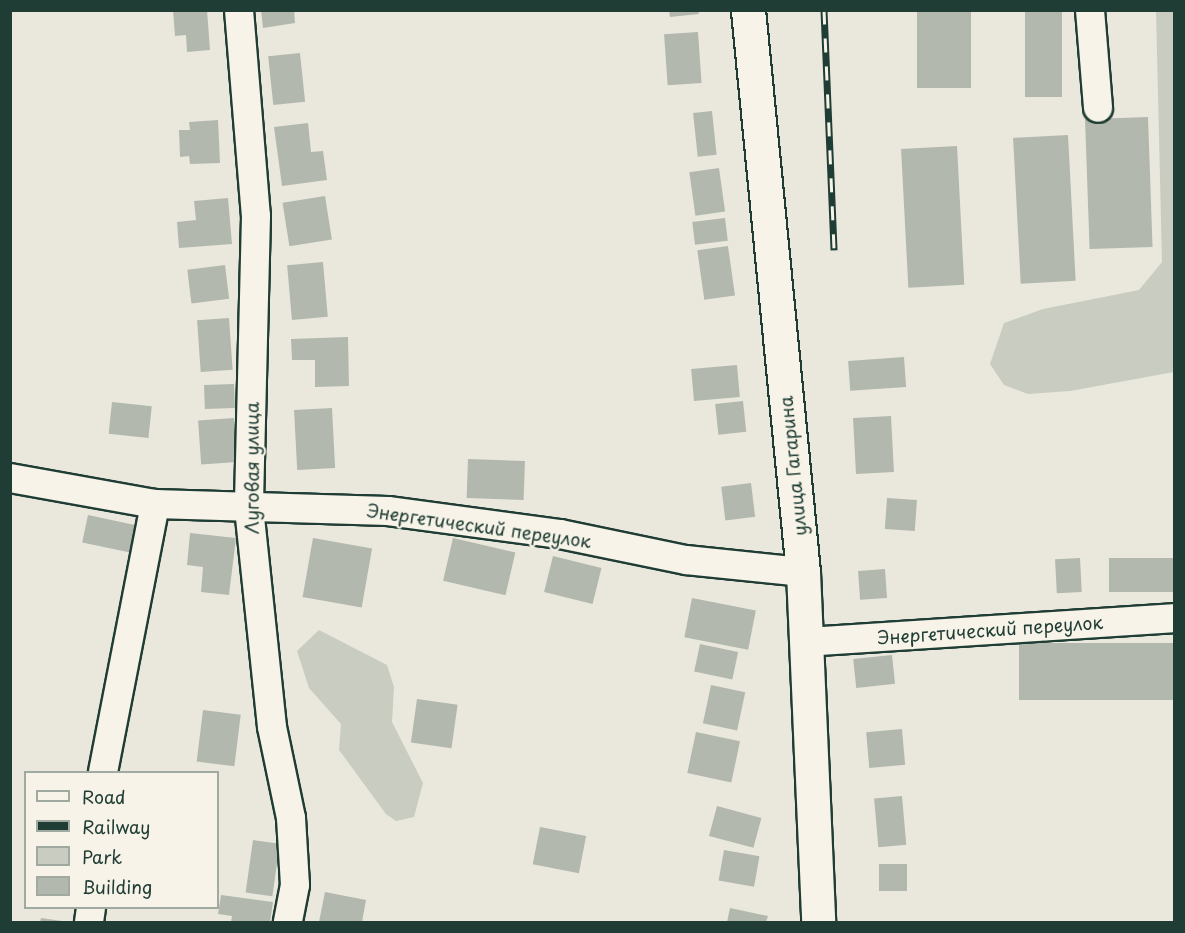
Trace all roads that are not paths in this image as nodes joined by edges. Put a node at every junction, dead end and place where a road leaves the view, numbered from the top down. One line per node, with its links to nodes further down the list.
1 (239, 10): 7 (street, Луговая улица)
2 (748, 10): 8 (main road, улица Гагарина)
3 (1090, 10): 4 (street)
4 (1098, 108)
5 (10, 478): 6 (street, Энергетический переулок)
6 (155, 504): 7 (street, Энергетический переулок); 11 (street)
7 (249, 508): 8 (street, Энергетический переулок); 12 (street, Луговая улица)
8 (803, 572): 10 (main road, улица Гагарина)
9 (1174, 618): 10 (street, Энергетический переулок)
10 (806, 642): 13 (main road, улица Гагарина)
11 (104, 771)
12 (288, 922)
13 (818, 922)

